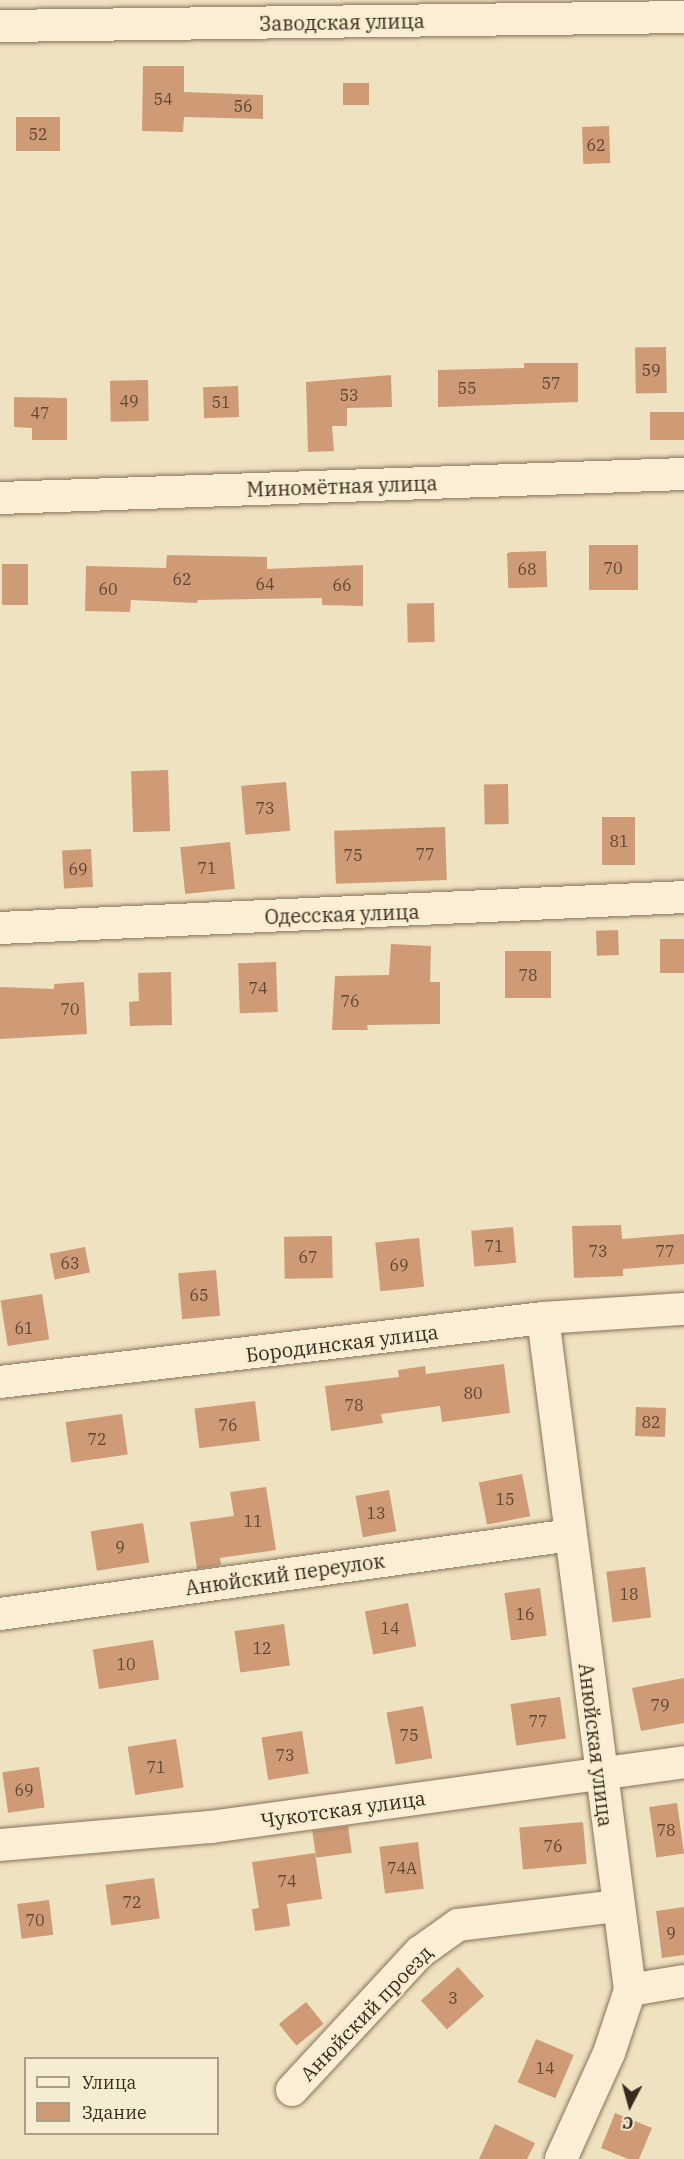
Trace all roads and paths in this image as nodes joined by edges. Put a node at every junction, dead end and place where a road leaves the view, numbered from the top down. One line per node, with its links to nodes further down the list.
1 (684, 17): 2 (street, Заводская улица)
2 (0, 26)
3 (684, 474): 4 (street, Миномётная улица)
4 (0, 498)
5 (684, 897): 6 (street, Одесская улица)
6 (0, 928)
7 (684, 1309): 8 (street, Бородинская улица)
8 (543, 1318): 9 (street, Бородинская улица); 10 (street, Анюйская улица)
9 (0, 1382)
10 (570, 1534): 11 (street, Анюйский переулок); 13 (street, Анюйская улица)
11 (0, 1614)
12 (684, 1762): 13 (street, Чукотская улица)
13 (600, 1775): 14 (street, Чукотская улица); 15 (street, Анюйская улица)
14 (0, 1845)
15 (617, 1906): 17 (street, Анюйская улица); 18 (street, Анюйский проезд)
16 (684, 1981): 17 (street)
17 (630, 1990): 19 (street, Анюйская улица)
18 (292, 2090)
19 (561, 2159)

